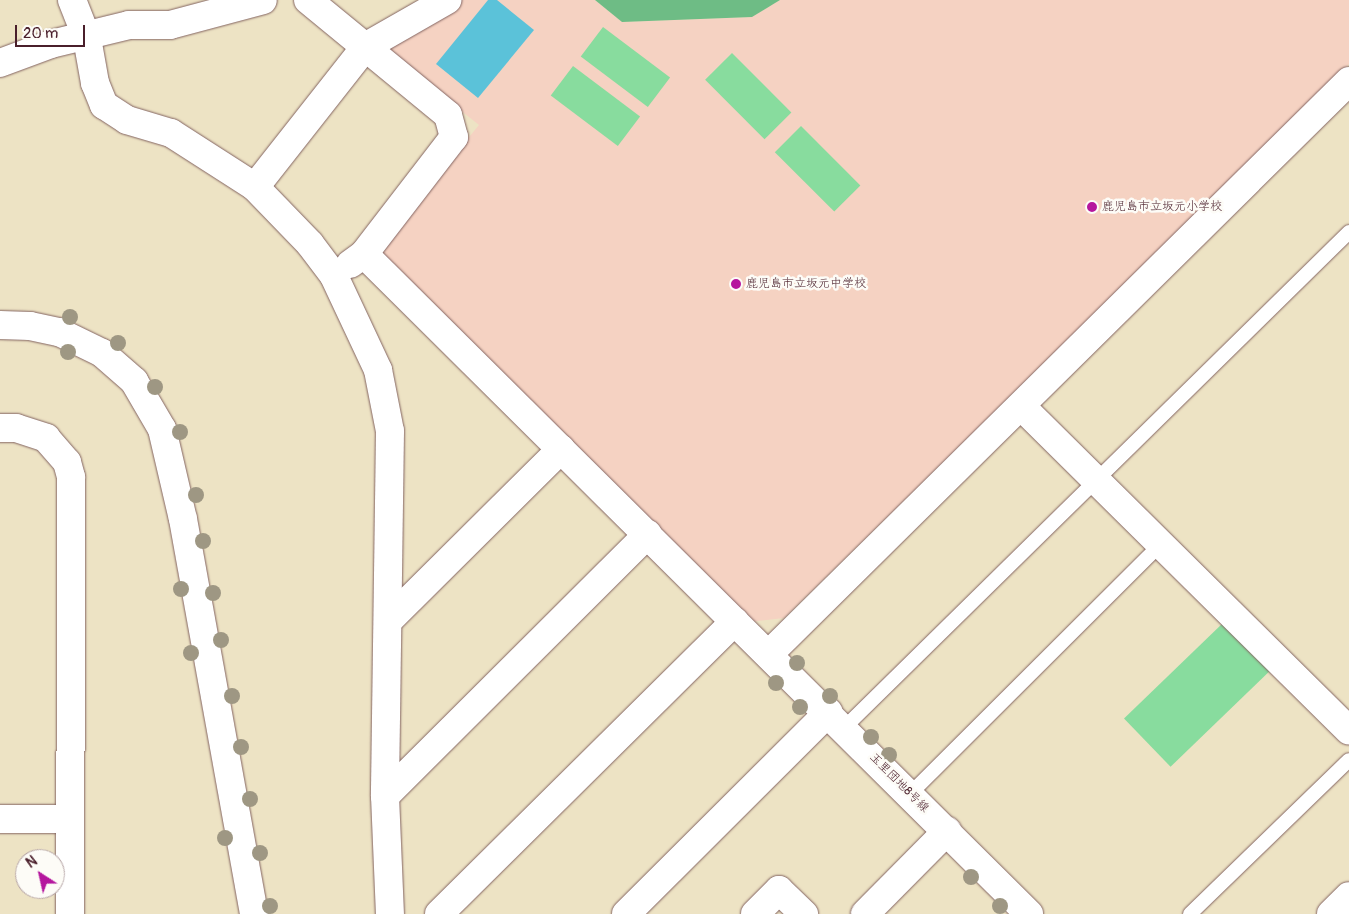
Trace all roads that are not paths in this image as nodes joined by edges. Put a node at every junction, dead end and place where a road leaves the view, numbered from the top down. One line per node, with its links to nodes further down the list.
1 (72, 0): 5 (street)
2 (263, 0): 5 (street)
3 (308, 0): 6 (street)
4 (447, 0): 6 (street)
5 (86, 38): 7 (street); 9 (street)
6 (365, 47): 9 (street); 11 (street)
7 (0, 63)
8 (1349, 80): 14 (street)
9 (255, 187): 12 (street)
10 (1349, 232): 17 (lane)
11 (364, 254): 12 (street); 16 (street, 玉里団地8号線)
12 (334, 276): 20 (street)
13 (0, 325): 33 (street)
14 (1022, 407): 17 (street); 22 (street)
15 (0, 428): 29 (street)
16 (562, 449): 18 (street, 玉里団地8号線); 20 (street)
17 (1096, 480): 19 (street); 23 (lane)
18 (648, 534): 21 (street, 玉里団地8号線); 27 (street)
19 (1161, 544): 24 (street); 26 (lane)
20 (388, 621): 27 (street)
21 (735, 621): 22 (street, 玉里団地8号線); 35 (street)
22 (770, 653): 23 (street, 玉里団地8号線)
23 (836, 720): 26 (street, 玉里団地8号線); 36 (street)
24 (1349, 731)
25 (1349, 760): 41 (lane)
26 (910, 794): 30 (street, 玉里団地8号線)
27 (385, 796): 34 (street)
28 (0, 819): 29 (street)
29 (70, 819): 32 (street)
30 (947, 831): 39 (street); 40 (street, 玉里団地8号線)
31 (1349, 896): 42 (street)
32 (70, 914)
33 (254, 914)
34 (390, 914)
35 (439, 914)
36 (626, 914)
37 (755, 914): 38 (street)
38 (804, 914)
39 (864, 914)
40 (1029, 914)
41 (1190, 914)
42 (1332, 914)

